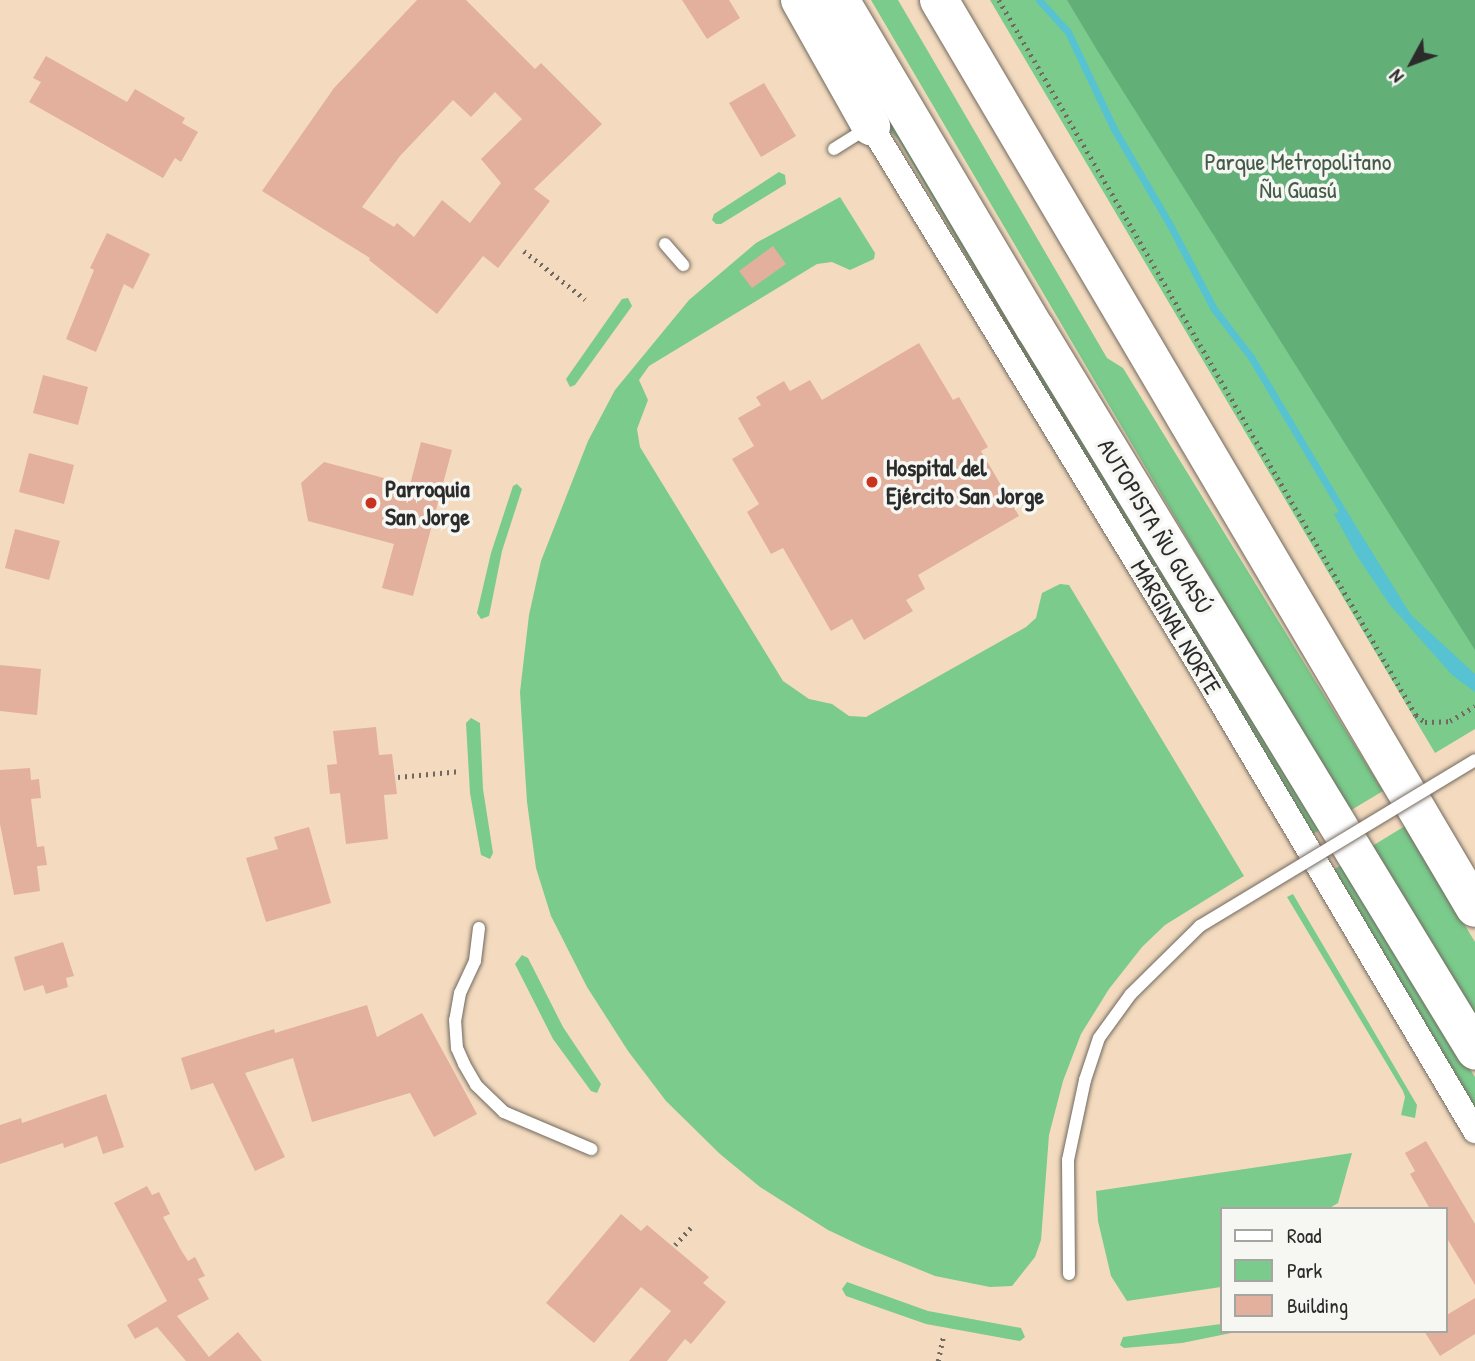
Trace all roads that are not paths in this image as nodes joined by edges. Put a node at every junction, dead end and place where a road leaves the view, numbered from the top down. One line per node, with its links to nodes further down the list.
1 (800, 0): 4 (highway)
2 (840, 0): 11 (highway, AUTOPISTA ÑU GUASÚ)
3 (939, 0): 9 (highway)
4 (871, 126): 5 (lane); 12 (street, MARGINAL NORTE)
5 (834, 149)
6 (665, 244): 7 (lane)
7 (683, 265)
8 (1475, 760): 14 (lane, bridge)
9 (1475, 908)
10 (479, 928): 13 (lane)
11 (1475, 1050)
12 (1475, 1131)
13 (591, 1149)
14 (1069, 1274)

